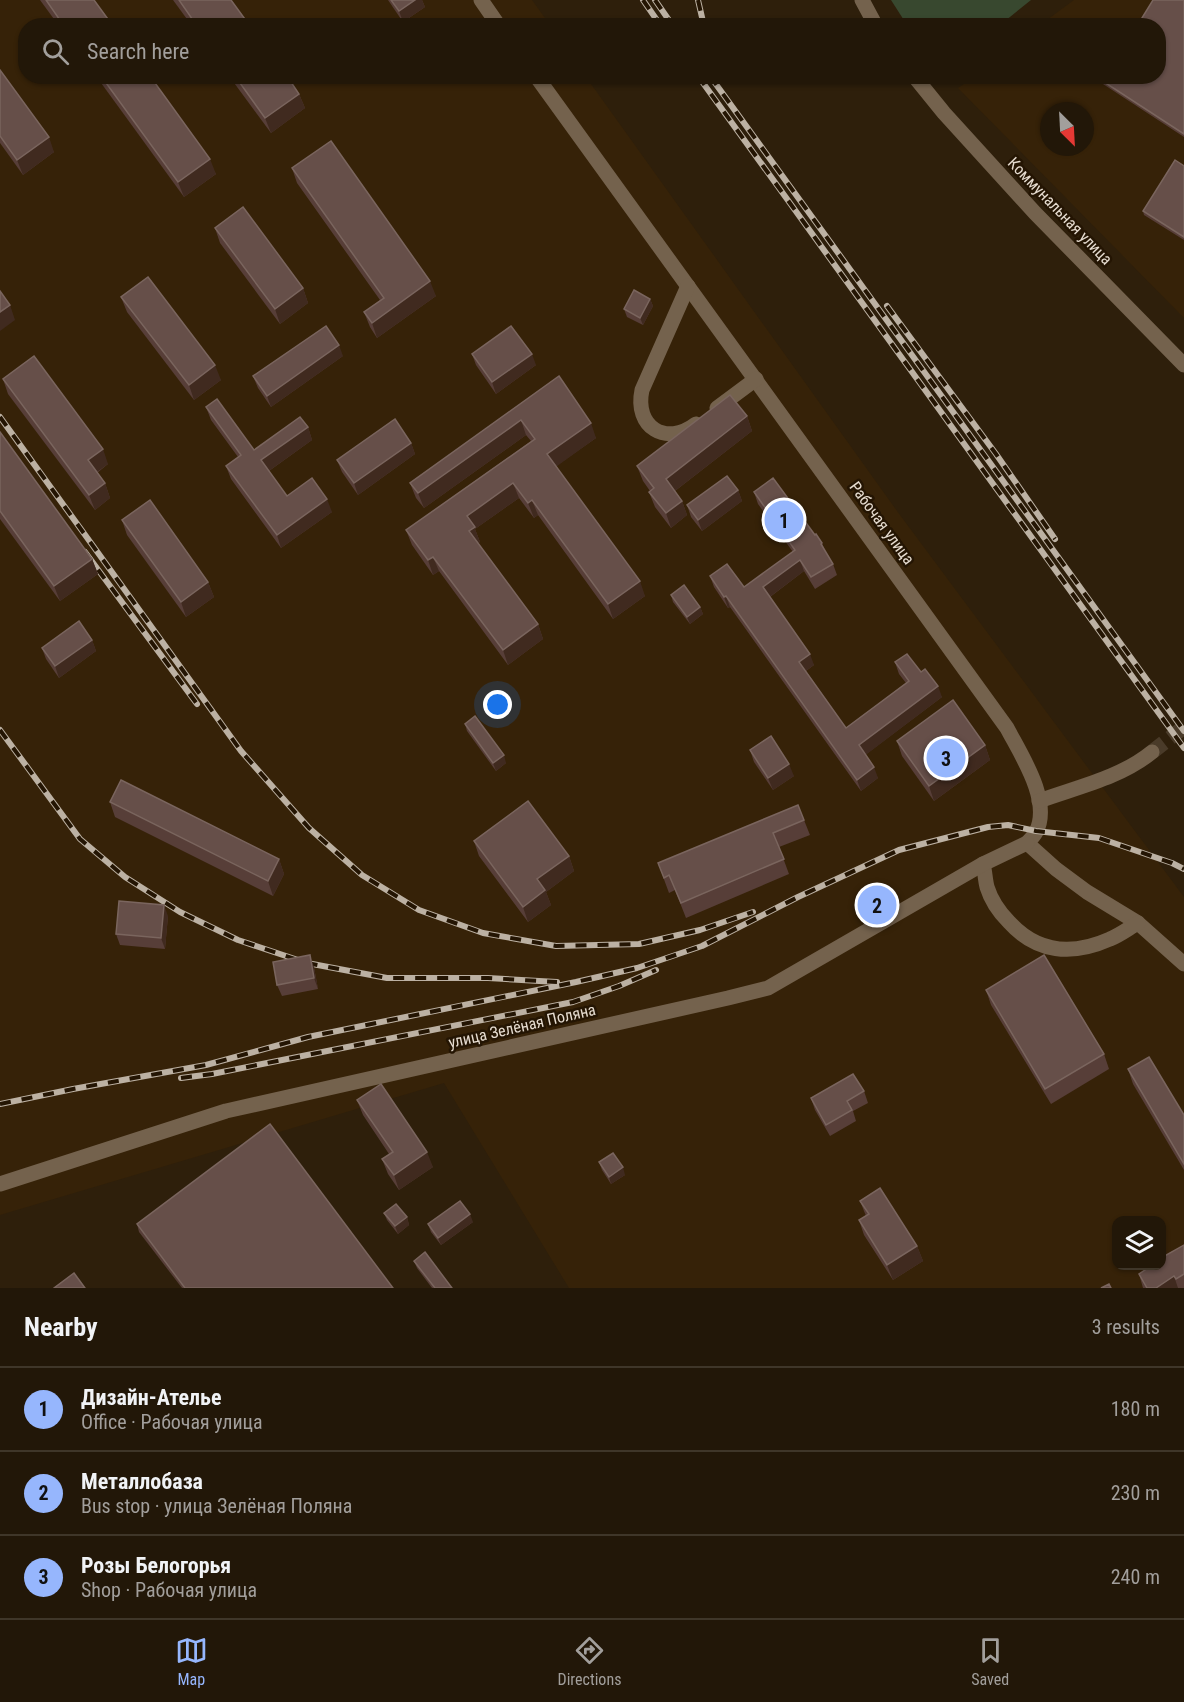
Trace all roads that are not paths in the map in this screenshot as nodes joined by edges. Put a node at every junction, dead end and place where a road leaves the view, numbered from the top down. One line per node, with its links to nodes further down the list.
1 (481, 0): 3 (street)
2 (862, 0): 4 (street)
3 (493, 18)
4 (872, 18)
5 (542, 84): 7 (street, Рабочая улица)
6 (920, 84): 8 (street, Коммунальная улица)
7 (688, 286): 9 (street, Рабочая улица); 9 (street)
8 (1184, 365)
9 (756, 379): 11 (street, Рабочая улица)
10 (1152, 752): 11 (street)
11 (1039, 801): 12 (street, Рабочая улица)
12 (1027, 843): 13 (street, улица Зелёная Поляна); 14 (street)
13 (983, 864): 14 (street); 16 (street, улица Зелёная Поляна)
14 (1138, 923): 15 (street)
15 (1184, 964)
16 (0, 1184)

